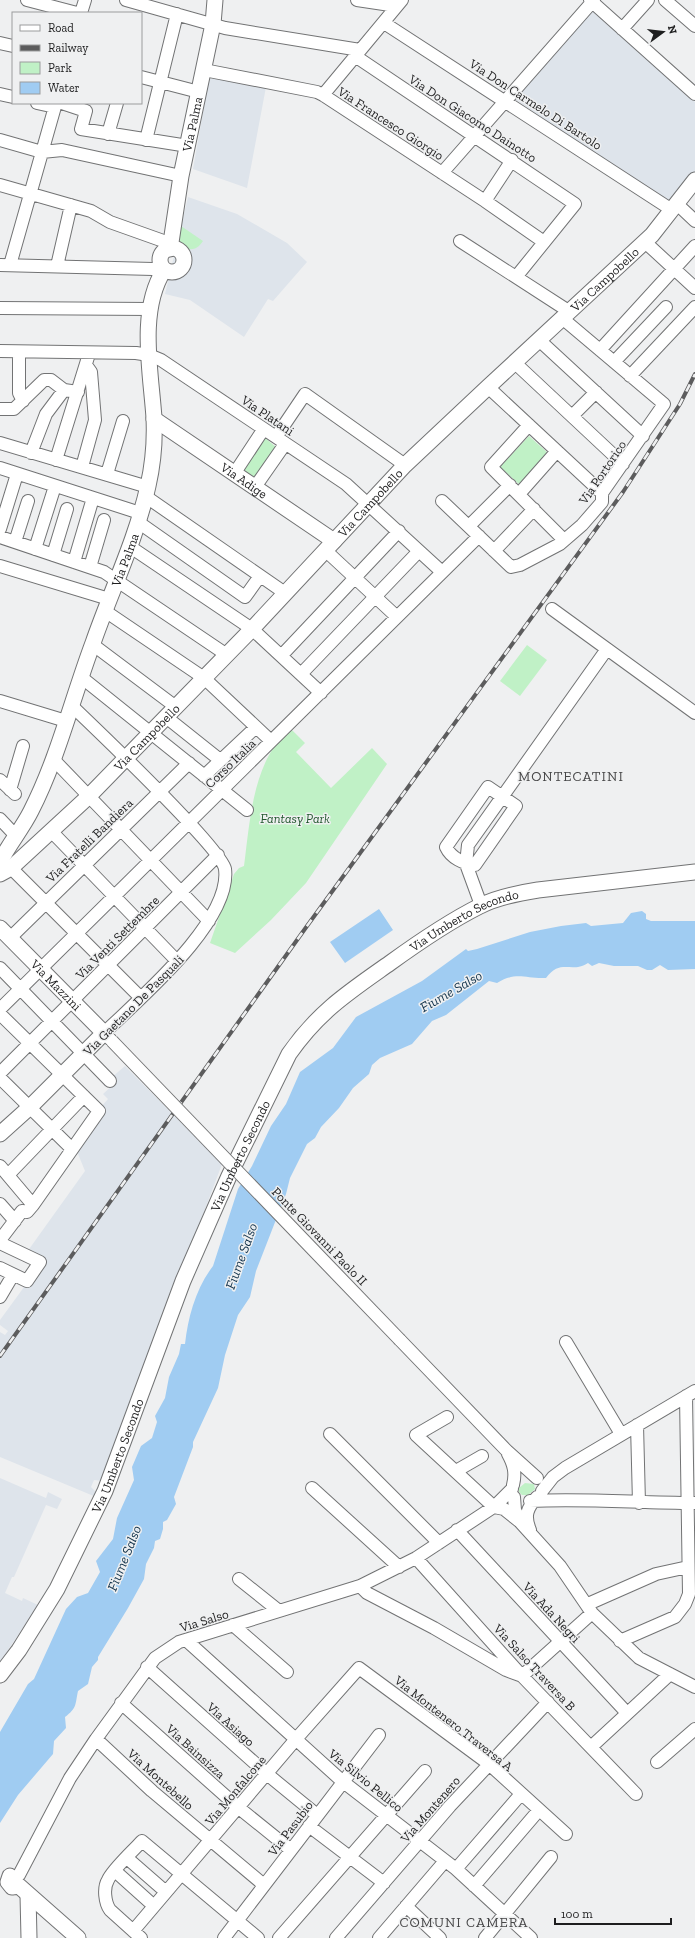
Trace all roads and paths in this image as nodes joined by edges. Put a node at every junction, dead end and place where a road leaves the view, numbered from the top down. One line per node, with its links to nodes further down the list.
1 (27, 0): 11 (street)
2 (85, 0): 12 (street)
3 (126, 0): 10 (street)
4 (215, 0): 15 (main road, Via Palma)
5 (357, 0): 9 (street)
6 (648, 0): 17 (street)
7 (665, 0): 16 (street)
8 (592, 1): 17 (street); 29 (street)
9 (399, 3): 14 (street)
10 (143, 6): 13 (street)
11 (73, 12)
12 (81, 12)
13 (176, 14): 15 (street); 23 (street)
14 (384, 23): 20 (street); 29 (street, Via Don Carmelo Di Bartolo)
15 (213, 24): 20 (street); 21 (main road, Via Palma)
16 (695, 26)
17 (622, 29): 27 (street)
18 (0, 43): 19 (street)
19 (12, 46)
20 (357, 53): 26 (street); 33 (street, Via Don Giacomo Dainotto)
21 (204, 70): 24 (main road, Via Palma); 26 (street, Via Francesco Giorgio)
22 (142, 77): 23 (street)
23 (160, 82): 24 (street); 35 (street)
24 (199, 92): 36 (main road, Via Palma)
25 (0, 94): 28 (street)
26 (323, 94): 39 (street, Via Francesco Giorgio)
27 (695, 94)
28 (12, 97)
29 (505, 101): 33 (street); 46 (street, Via Don Carmelo Di Bartolo)
30 (58, 104): 32 (street); 37 (street)
31 (117, 104): 32 (street)
32 (108, 134): 35 (street)
33 (474, 137): 38 (street, Via Don Giacomo Dainotto); 39 (street)
34 (0, 140): 37 (street)
35 (146, 140): 36 (street)
36 (188, 146): 40 (main road, Via Palma)
37 (42, 152): 40 (street); 43 (street)
38 (512, 160): 44 (street); 49 (street, Via Don Giacomo Dainotto)
39 (442, 173): 44 (street, Via Francesco Giorgio)
40 (181, 176): 51 (main road, Via Palma)
41 (695, 180): 46 (main road, Via Campobello)
42 (0, 185): 43 (street)
43 (31, 194): 45 (street); 53 (street)
44 (485, 201): 49 (street, Via Francesco Giorgio)
45 (71, 205): 51 (street); 54 (street)
46 (674, 207): 47 (street, Via Don Carmelo Di Bartolo); 50 (main road, Via Campobello)
47 (695, 221)
48 (460, 241): 57 (street)
49 (544, 242): 57 (street)
50 (645, 242): 55 (street); 63 (main road, Via Campobello)
51 (170, 246): 56 (main road)
52 (695, 246): 55 (street)
53 (5, 265): 54 (street)
54 (57, 266): 56 (street)
55 (674, 269): 58 (street); 65 (street)
56 (163, 272): 62 (main road, Via Palma)
57 (516, 277): 63 (street)
58 (695, 288)
59 (666, 307): 71 (street)
60 (695, 307): 72 (street)
61 (0, 308): 62 (street)
62 (151, 309): 68 (main road, Via Palma)
63 (566, 315): 64 (main road, Via Campobello); 65 (street)
64 (539, 340): 70 (main road, Via Campobello); 76 (street)
65 (600, 350): 71 (street)
66 (0, 352): 67 (street)
67 (19, 352): 69 (street); 77 (street)
68 (149, 355): 69 (street); 80 (main road, Via Palma); 83 (street, Via Platani)
69 (87, 359): 75 (street); 92 (street)
70 (514, 362): 73 (main road, Via Campobello); 79 (street)
71 (614, 362): 72 (street)
72 (630, 376): 84 (street, Via Portorico)
73 (488, 387): 82 (street); 91 (main road, Via Campobello)
74 (64, 390): 75 (street); 77 (street); 88 (street)
75 (78, 392): 89 (street)
76 (596, 392): 79 (street); 84 (street)
77 (23, 401): 78 (street)
78 (0, 409)
79 (572, 416): 90 (street)
80 (154, 419): 96 (main road, Via Adige); 100 (main road, Via Palma)
81 (122, 420): 95 (street)
82 (529, 425): 87 (street); 97 (street)
83 (263, 430): 85 (street, Via Platani); 96 (street)
84 (643, 436): 90 (street, Via Portorico)
85 (280, 440): 91 (street); 99 (street); 106 (street, Via Platani)
86 (0, 443): 88 (street)
87 (557, 451): 101 (street); 102 (street)
88 (31, 453): 89 (street)
89 (56, 460): 92 (street)
90 (623, 464): 101 (street, Via Portorico)
91 (406, 465): 106 (main road, Via Campobello)
92 (82, 467): 95 (street)
93 (0, 469): 94 (street)
94 (17, 474): 98 (street); 112 (street)
95 (106, 474): 100 (street)
96 (234, 474): 99 (main road, Via Adige)
97 (510, 485): 102 (street); 111 (street)
98 (55, 486): 103 (street); 120 (street)
99 (254, 487): 118 (main road, Via Adige)
100 (147, 492): 109 (main road, Via Palma); 128 (street)
101 (602, 493): 116 (street, Via Portorico)
102 (519, 494): 108 (street)
103 (93, 498): 109 (street); 124 (street)
104 (28, 501): 117 (street)
105 (442, 501): 111 (street)
106 (368, 505): 113 (street, Via Platani); 118 (main road, Via Campobello)
107 (67, 509): 123 (street)
108 (534, 509): 116 (street); 122 (street)
109 (139, 518): 119 (main road, Via Palma); 128 (street)
110 (104, 520): 126 (street)
111 (469, 526): 114 (street)
112 (0, 529)
113 (399, 531): 121 (street, Via Platani); 129 (street)
114 (479, 536): 122 (street); 127 (street, Corso Italia)
115 (0, 537): 117 (street)
116 (564, 540): 122 (street, Via Portorico)
117 (15, 542): 120 (street)
118 (330, 545): 129 (street); 131 (main road, Via Campobello)
119 (129, 546): 130 (main road, Via Palma); 136 (street)
120 (35, 549): 123 (street)
121 (419, 551): 127 (street, Via Platani); 132 (street)
122 (494, 551)
123 (53, 555): 124 (street)
124 (74, 562): 126 (street)
125 (0, 566): 133 (street)
126 (90, 567): 130 (street)
127 (442, 572): 135 (street, Corso Italia)
128 (260, 576): 131 (street)
129 (355, 577): 132 (street); 140 (street)
130 (117, 579): 133 (main road, Via Palma); 139 (street)
131 (285, 593): 136 (main road, Via Campobello)
132 (376, 596): 135 (street); 141 (street)
133 (107, 605): 137 (main road, Via Palma); 143 (street)
134 (552, 609): 138 (street)
135 (397, 617): 144 (street, Corso Italia)
136 (252, 629): 139 (main road, Via Campobello); 140 (street)
137 (92, 644): 142 (main road, Via Palma); 147 (street)
138 (607, 649): 148 (street); 162 (street)
139 (227, 655): 143 (main road, Via Campobello)
140 (282, 656): 141 (street)
141 (301, 674): 144 (street)
142 (81, 677): 146 (main road, Via Palma); 151 (street)
143 (204, 678): 147 (main road, Via Campobello); 150 (street)
144 (321, 693): 152 (street, Corso Italia)
145 (0, 701): 149 (street)
146 (72, 706): 149 (main road, Via Palma); 155 (street)
147 (171, 712): 151 (main road, Via Campobello); 156 (street)
148 (695, 713)
149 (66, 721): 154 (main road, Via Palma)
150 (256, 727): 152 (street); 156 (street)
151 (151, 733): 155 (main road, Via Campobello); 157 (street)
152 (271, 742): 160 (street, Corso Italia)
153 (23, 746): 159 (street)
154 (53, 759): 163 (street); 169 (main road, Via Palma)
155 (126, 759): 161 (street); 163 (main road, Via Campobello)
156 (220, 760): 158 (street)
157 (189, 763): 158 (street); 161 (street, Via Fratelli Bandiera)
158 (204, 776): 160 (street)
159 (0, 780)
160 (222, 790): 164 (street); 166 (street, Corso Italia)
161 (159, 792): 166 (street); 167 (street, Via Fratelli Bandiera)
162 (503, 796): 173 (street); 173 (street); 173 (street)
163 (88, 797): 167 (street); 168 (main road, Via Campobello)
164 (247, 810)
165 (0, 819): 169 (street)
166 (188, 822): 170 (street); 171 (street, Corso Italia)
167 (120, 830): 171 (street); 174 (street, Via Fratelli Bandiera)
168 (51, 831): 172 (main road, Via Campobello); 174 (street)
169 (16, 836): 172 (main road, Via Palma)
170 (218, 855): 176 (street, Via Venti Settembre); 180 (street, Via Gaetano De Pasquali)
171 (150, 860): 176 (street); 177 (street, Corso Italia)
172 (3, 863): 178 (street)
173 (466, 864): 179 (street)
174 (84, 865): 177 (street); 178 (street, Via Fratelli Bandiera)
175 (695, 872): 179 (main road, Via Umberto Secondo)
176 (181, 893): 180 (street); 181 (street, Via Venti Settembre)
177 (114, 896): 181 (street); 183 (street, Corso Italia)
178 (46, 902): 182 (street, Via Fratelli Bandiera); 183 (street)
179 (480, 905): 251 (main road, Via Umberto Secondo)
180 (208, 921): 184 (street, Via Gaetano De Pasquali)
181 (146, 928): 184 (street); 185 (street, Via Venti Settembre)
182 (5, 933): 186 (main road, Via Mazzini)
183 (76, 933): 185 (street); 186 (street, Corso Italia)
184 (177, 961): 189 (street, Via Gaetano De Pasquali)
185 (108, 965): 189 (street); 190 (street, Via Venti Settembre)
186 (41, 969): 188 (street, Corso Italia); 190 (main road, Via Mazzini)
187 (1, 971): 188 (street)
188 (20, 989): 191 (street, Corso Italia); 193 (street)
189 (140, 997): 194 (street, Via Gaetano De Pasquali)
190 (72, 1001): 193 (street, Via Venti Settembre); 194 (main road, Via Mazzini)
191 (0, 1009)
192 (0, 1014): 195 (street)
193 (52, 1021): 195 (street, Via Venti Settembre); 196 (street)
194 (108, 1037): 196 (main road, Via Gaetano De Pasquali); 222 (street, Ponte Giovanni Paolo II, bridge)
195 (30, 1043): 197 (street, Via Venti Settembre); 198 (street)
196 (84, 1054): 198 (main road, Via Gaetano De Pasquali); 200 (street)
197 (0, 1073)
198 (62, 1075): 201 (street); 202 (main road, Via Gaetano De Pasquali)
199 (0, 1078): 202 (street)
200 (110, 1081)
201 (84, 1096): 203 (street); 205 (street)
202 (30, 1108): 203 (street); 204 (main road, Via Gaetano De Pasquali)
203 (52, 1130): 205 (street); 207 (street)
204 (1, 1131)
205 (72, 1149): 209 (street)
206 (0, 1166): 207 (street)
207 (8, 1175): 209 (street)
208 (0, 1204): 210 (street)
209 (33, 1205): 210 (street)
210 (15, 1220): 211 (street)
211 (0, 1240)
212 (0, 1243): 214 (street)
213 (0, 1268): 214 (street)
214 (13, 1276): 215 (street)
215 (1, 1294)
216 (566, 1342): 221 (street)
217 (690, 1393): 219 (street); 230 (street)
218 (447, 1417): 225 (street)
219 (637, 1425): 221 (street); 229 (street)
220 (330, 1434): 235 (street)
221 (620, 1434): 224 (street)
222 (507, 1452): 227 (street, Ponte Giovanni Paolo II); 227 (street)
223 (482, 1456): 225 (street)
224 (565, 1468): 227 (street, Via Salso); 227 (street)
225 (456, 1471): 231 (street)
226 (312, 1488): 237 (street)
227 (528, 1490): 228 (street); 228 (street, Ponte Giovanni Paolo II); 231 (street, Via Salso); 232 (street); 234 (street)
228 (570, 1499): 229 (street)
229 (639, 1503): 230 (street)
230 (691, 1503): 238 (street)
231 (495, 1507): 232 (street); 233 (street, Via Salso)
232 (521, 1523): 234 (street)
233 (457, 1530): 235 (street, Via Salso); 246 (street, Via Ada Negri)
234 (532, 1535): 241 (street)
235 (439, 1543): 236 (street, Via Salso)
236 (416, 1558): 237 (street, Via Salso); 252 (street, Via Salso Traversa B)
237 (399, 1567): 240 (street, Via Salso)
238 (688, 1572): 241 (street); 245 (street)
239 (239, 1579): 242 (street)
240 (360, 1586): 242 (street, Via Salso); 252 (street)
241 (590, 1609): 245 (street); 246 (street)
242 (279, 1611): 243 (street, Via Salso)
243 (233, 1626): 244 (street, Via Salso); 249 (street)
244 (186, 1640): 247 (street, Via Salso); 260 (street, Via Silvio Pellico)
245 (620, 1641): 250 (street)
246 (560, 1642): 252 (street); 256 (street, Via Ada Negri)
247 (147, 1667): 255 (street, Via Salso); 265 (street, Via Asiago)
248 (359, 1668): 260 (street, Via Monfalcone); 263 (street, Via Montenero Traversa A)
249 (287, 1672)
250 (670, 1674): 253 (street); 256 (street)
251 (0, 1675)
252 (522, 1676): 254 (street, Via Salso Traversa B)
253 (695, 1687)
254 (548, 1702): 261 (street, Via Salso Traversa B); 263 (street, Via Montenero)
255 (121, 1703): 259 (street, Via Salso); 269 (street, Via Bainsizza)
256 (627, 1713): 261 (street)
257 (695, 1729): 262 (street)
258 (379, 1735): 266 (street, Via Pasubio)
259 (96, 1738): 275 (street, Via Montebello); 285 (street, Via Salso)
260 (296, 1739): 265 (street, Via Monfalcone); 266 (street, Via Silvio Pellico)
261 (591, 1747): 268 (street, Via Salso Traversa B)
262 (657, 1762)
263 (489, 1764): 267 (street, Via Montenero Traversa A); 276 (street, Via Montenero)
264 (425, 1771): 272 (street)
265 (267, 1774): 269 (street, Via Monfalcone); 271 (street, Via Asiago)
266 (342, 1781): 271 (street, Via Pasubio); 272 (street, Via Silvio Pellico)
267 (521, 1794): 270 (street, Via Montenero Traversa A); 282 (street)
268 (636, 1794)
269 (238, 1808): 275 (street, Via Monfalcone); 277 (street, Via Bainsizza)
270 (539, 1810): 274 (street, Via Montenero Traversa A); 288 (street)
271 (317, 1815): 273 (street, Via Pasubio)
272 (385, 1816): 276 (street, Via Silvio Pellico); 278 (street)
273 (309, 1826): 277 (street, Via Pasubio); 278 (street)
274 (566, 1834)
275 (211, 1841): 284 (street, Via Monfalcone); 287 (street, Via Montebello)
276 (421, 1841): 281 (street, Via Silvio Pellico); 286 (street, Via Montenero)
277 (290, 1850): 287 (street, Via Pasubio)
278 (350, 1857): 286 (street); 300 (street)
279 (551, 1857): 292 (street)
280 (127, 1858): 283 (street); 284 (street); 289 (street)
281 (445, 1861): 282 (street, Via Silvio Pellico); 291 (street)
282 (456, 1869): 288 (street, Via Silvio Pellico)
283 (115, 1871): 290 (street); 294 (street)
284 (181, 1874): 289 (street, Via Monfalcone); 293 (street)
285 (15, 1880): 296 (main road); 297 (main road)
286 (384, 1883): 301 (street, Via Montenero)
287 (264, 1885): 293 (street, Via Pasubio)
288 (474, 1886): 292 (street, Via Silvio Pellico)
289 (166, 1892): 290 (street, Via Monfalcone)
290 (154, 1906): 294 (street, Via Monfalcone)
291 (406, 1906): 295 (street); 302 (street)
292 (504, 1914): 303 (street); 304 (street, Via Silvio Pellico)
293 (237, 1921): 298 (street, Via Pasubio); 299 (street)
294 (137, 1934)
295 (381, 1937)
296 (29, 1938)
297 (78, 1938)
298 (224, 1938)
299 (258, 1938)
300 (279, 1938)
301 (336, 1938)
302 (440, 1938)
303 (485, 1938)
304 (531, 1938)

